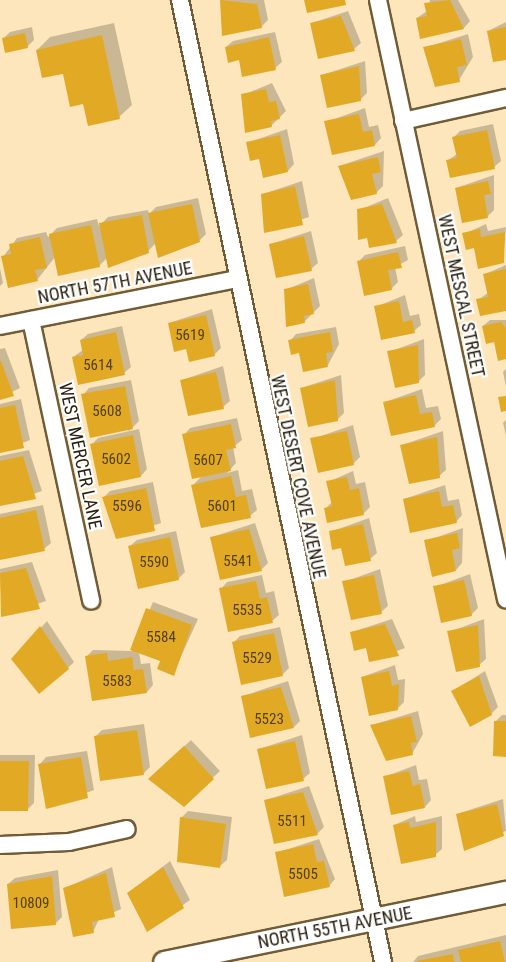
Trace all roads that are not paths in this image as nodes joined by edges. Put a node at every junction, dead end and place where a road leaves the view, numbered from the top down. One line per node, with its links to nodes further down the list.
1 (180, 0): 5 (street, WEST DESERT COVE AVENUE)
2 (378, 0): 4 (street, WEST MESCAL STREET)
3 (506, 98): 4 (street)
4 (403, 121): 8 (street, WEST MESCAL STREET)
5 (237, 279): 6 (street, NORTH 57TH AVENUE); 13 (street, WEST DESERT COVE AVENUE)
6 (31, 320): 7 (street, NORTH 57TH AVENUE); 9 (street, WEST MERCER LANE)
7 (0, 326)
8 (506, 599)
9 (91, 601)
10 (127, 829): 11 (street)
11 (0, 845)
12 (506, 892): 13 (street, NORTH 55TH AVENUE)
13 (374, 920): 14 (street, NORTH 55TH AVENUE); 15 (street, WEST DESERT COVE AVENUE)
14 (164, 962)
15 (382, 962)

